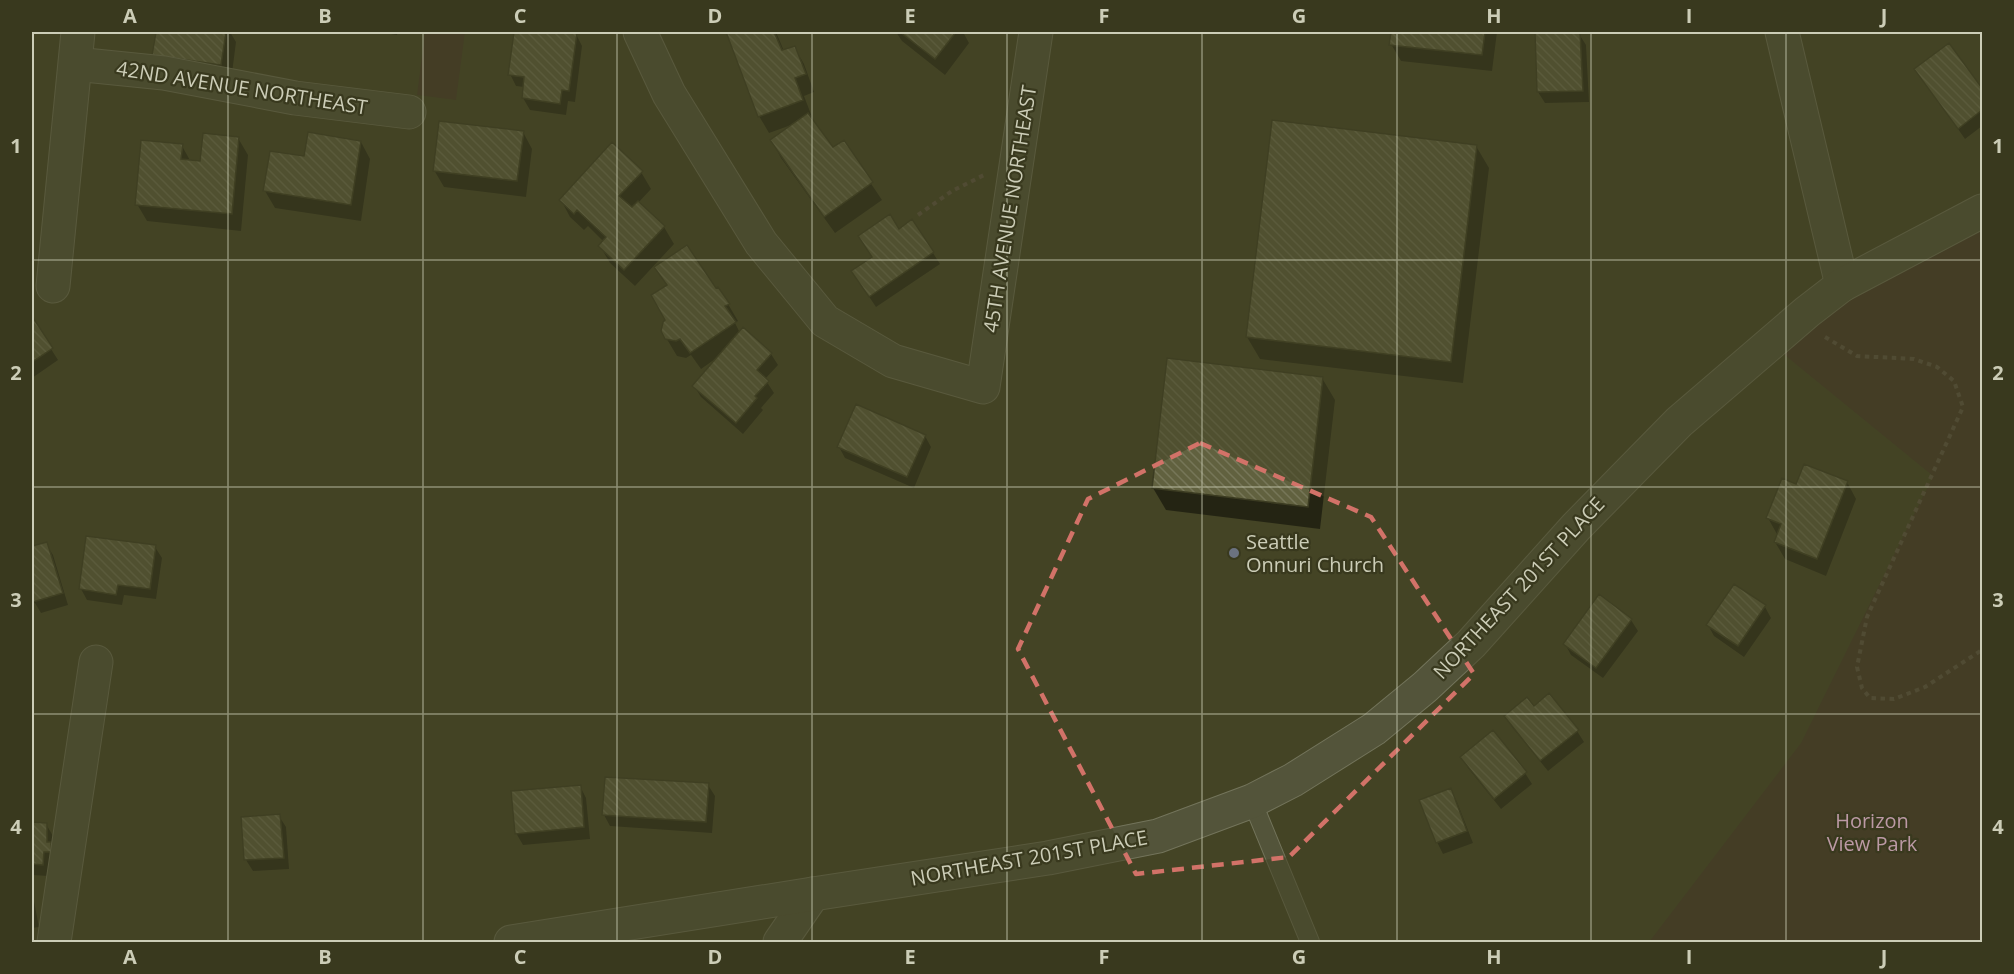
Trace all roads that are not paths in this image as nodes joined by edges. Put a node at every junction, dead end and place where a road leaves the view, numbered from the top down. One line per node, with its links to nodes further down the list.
1 (78, 32): 5 (street)
2 (640, 32): 3 (street, 45TH AVENUE NORTHEAST)
3 (1036, 32)
4 (1782, 32): 8 (street)
5 (75, 64): 6 (street, 42ND AVENUE NORTHEAST); 9 (street)
6 (409, 112)
7 (1983, 211): 8 (street, NORTHEAST 201ST PLACE)
8 (1842, 285): 11 (street, NORTHEAST 201ST PLACE)
9 (53, 286)
10 (96, 662): 13 (street)
11 (1252, 801): 12 (street, NORTHEAST 201ST PLACE); 16 (lane)
12 (813, 894): 14 (street, NORTHEAST 201ST PLACE); 15 (street)
13 (54, 942)
14 (511, 942)
15 (780, 942)
16 (1310, 942)

